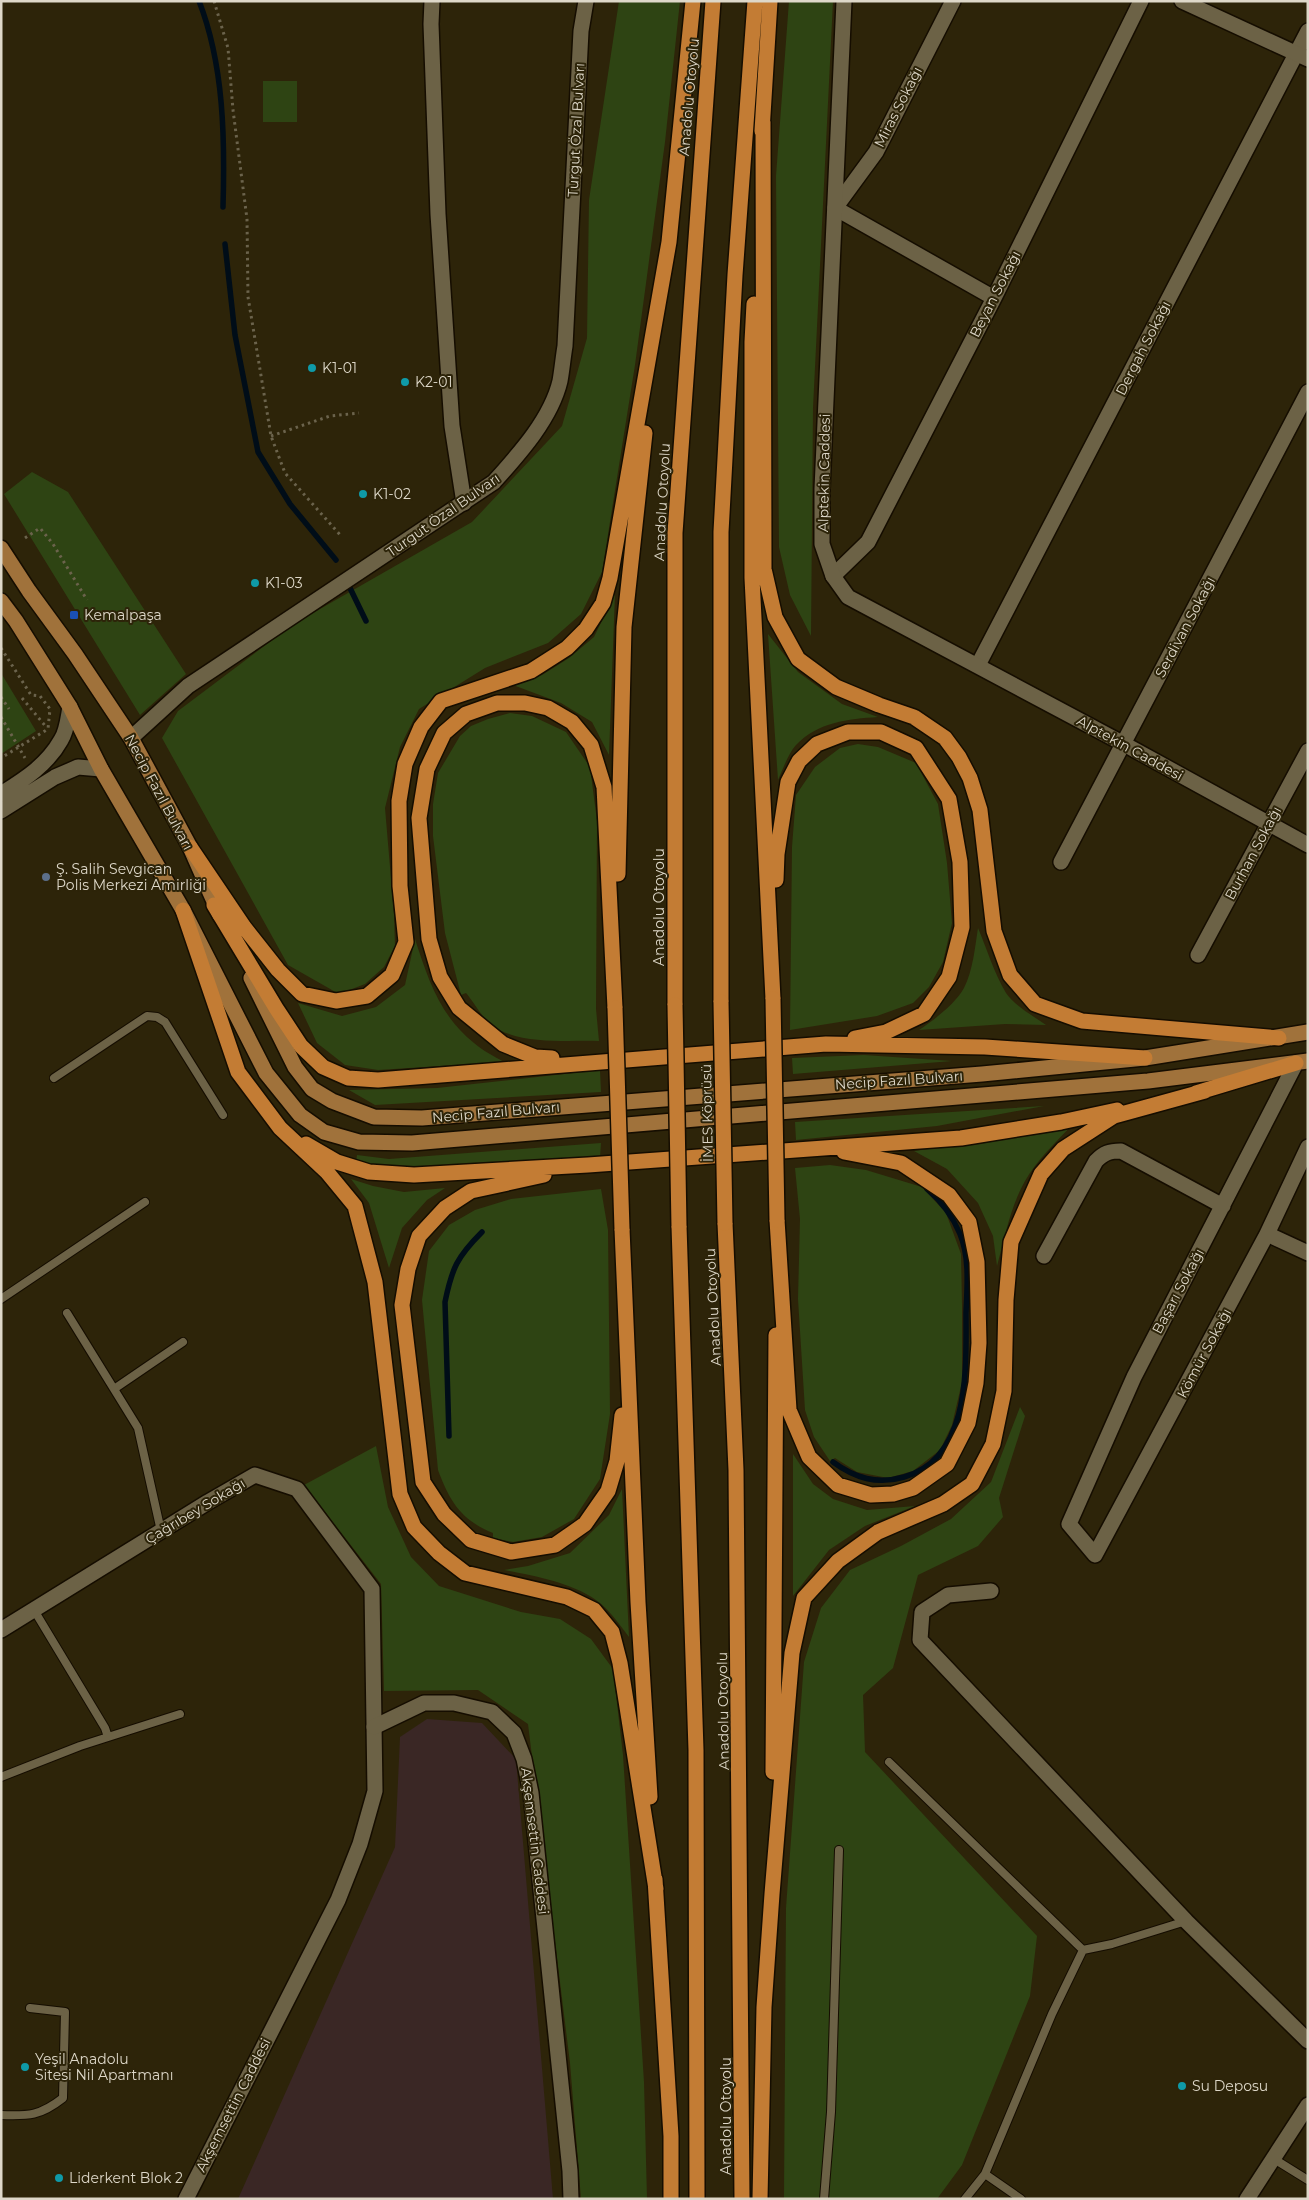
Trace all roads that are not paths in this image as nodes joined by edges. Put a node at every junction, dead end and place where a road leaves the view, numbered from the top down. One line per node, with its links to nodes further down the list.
1 (432, 1): 18 (street)
2 (586, 1): 18 (street, Turgut Özal Bulvarı)
3 (693, 1): 15 (highway)
4 (713, 1): 89 (highway, Anadolu Otoyolu, bridge)
5 (755, 1): 55 (highway, İMES Köprüsü, bridge)
6 (770, 1): 13 (highway)
7 (844, 1): 14 (street, Alptekin Caddesi)
8 (953, 1): 14 (street, Miras Sokağı)
9 (1141, 1): 16 (street, Beyan Sokağı)
10 (1182, 1): 12 (street)
11 (1308, 31): 12 (street, Dergah Sokağı)
12 (1302, 56): 22 (street, Dergah Sokağı)
13 (763, 122): 37 (highway); 40 (highway)
14 (835, 208): 16 (street); 20 (street, Alptekin Caddesi)
15 (660, 297): 32 (highway); 38 (highway)
16 (994, 298): 20 (street, Beyan Sokağı)
17 (1308, 392): 25 (street, Serdivan Sokağı)
18 (464, 503): 24 (street, Turgut Özal Bulvarı)
19 (1, 548): 24 (main road, Necip Fazıl Bulvarı)
20 (833, 576): 22 (street, Alptekin Caddesi)
21 (1, 601): 23 (main road, Necip Fazıl Bulvarı)
22 (978, 666): 25 (street, Alptekin Caddesi)
23 (70, 706): 27 (main road, Necip Fazıl Bulvarı); 28 (street)
24 (131, 738): 32 (main road, Necip Fazıl Bulvarı)
25 (1124, 744): 30 (street, Alptekin Caddesi); 33 (street, Serdivan Sokağı)
26 (1308, 751): 30 (street, Burhan Sokağı)
27 (101, 769): 29 (street); 35 (main road, Necip Fazıl Bulvarı)
28 (1, 794)
29 (1, 811)
30 (1269, 825): 31 (street, Alptekin Caddesi); 36 (street, Burhan Sokağı)
31 (1308, 845)
32 (190, 846): 34 (main road, Necip Fazıl Bulvarı)
33 (1061, 862)
34 (214, 905): 42 (main road, Necip Fazıl Bulvarı); 43 (highway)
35 (183, 910): 44 (main road, Necip Fazıl Bulvarı); 45 (highway)
36 (1198, 954)
37 (773, 999): 41 (highway); 54 (highway, bridge)
38 (616, 1008): 43 (highway); 56 (highway, bridge)
39 (1308, 1032): 40 (main road, Necip Fazıl Bulvarı)
40 (1279, 1038): 42 (main road, Necip Fazıl Bulvarı)
41 (826, 1044): 42 (highway); 43 (highway)
42 (1145, 1058)
43 (606, 1062)
44 (1302, 1062): 47 (highway); 53 (street, Başarı Sokağı)
45 (238, 1072): 51 (highway); 75 (highway)
46 (54, 1078): 48 (lane)
47 (1205, 1091): 50 (highway); 76 (highway)
48 (223, 1115)
49 (1308, 1147): 57 (street, Kömür Sokağı)
50 (813, 1148): 51 (highway); 54 (highway)
51 (588, 1165): 56 (highway)
52 (145, 1202): 60 (lane)
53 (1223, 1206): 59 (street); 65 (street, Başarı Sokağı)
54 (777, 1220): 76 (highway)
55 (725, 1223): 90 (highway, Anadolu Otoyolu)
56 (622, 1229): 75 (highway)
57 (1267, 1234): 58 (street); 65 (street, Kömür Sokağı)
58 (1308, 1253)
59 (1044, 1256)
60 (1, 1299)
61 (67, 1313): 63 (lane)
62 (183, 1342): 63 (lane)
63 (114, 1389): 64 (lane)
64 (161, 1531): 67 (street, Çağrıbey Sokağı); 70 (street, Çağrıbey Sokağı)
65 (1096, 1556)
66 (991, 1591): 77 (street)
67 (34, 1610): 68 (street, Çağrıbey Sokağı); 71 (lane)
68 (1, 1630)
69 (180, 1714): 71 (lane)
70 (374, 1727): 86 (street, Akşemsettin Caddesi); 87 (street, Akşemsettin Caddesi)
71 (108, 1737): 73 (lane)
72 (889, 1762): 78 (lane)
73 (1, 1777)
74 (839, 1850): 92 (lane)
75 (656, 1889): 88 (highway)
76 (772, 1894): 91 (highway)
77 (1186, 1922): 78 (lane); 80 (street)
78 (1082, 1950): 84 (lane)
79 (30, 2008): 82 (lane)
80 (1308, 2040)
81 (1308, 2105): 83 (street)
82 (1, 2115)
83 (1274, 2159): 85 (lane); 95 (street)
84 (985, 2174): 93 (lane); 94 (lane)
85 (1308, 2180)
86 (186, 2199)
87 (571, 2199)
88 (671, 2199)
89 (697, 2199)
90 (742, 2199)
91 (760, 2199)
92 (824, 2199)
93 (965, 2199)
94 (1021, 2199)
95 (1248, 2199)

